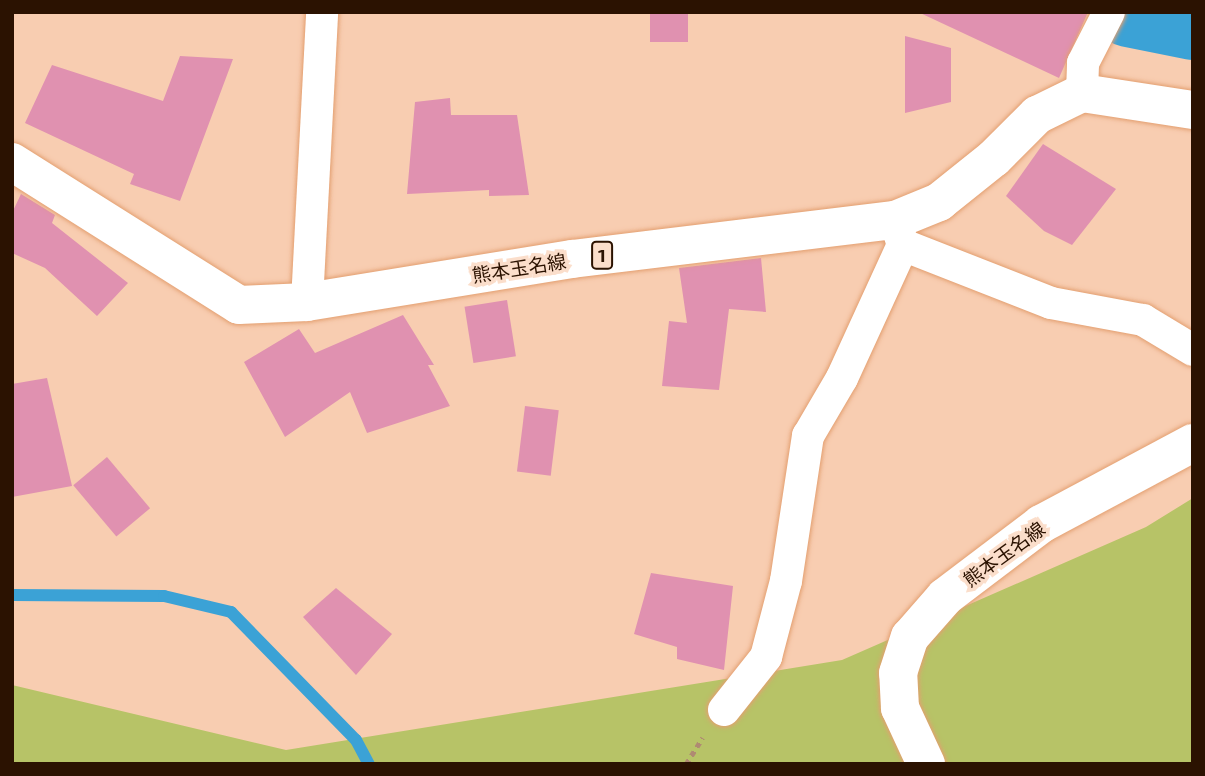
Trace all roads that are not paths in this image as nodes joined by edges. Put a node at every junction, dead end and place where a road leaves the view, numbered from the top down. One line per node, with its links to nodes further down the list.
1 (322, 12): 7 (street)
2 (1107, 19): 3 (street)
3 (1082, 93): 4 (main road); 6 (main road, 熊本玉名線 / 1)
4 (1193, 110)
5 (12, 162): 7 (main road, 熊本玉名線 / 1)
6 (899, 233): 7 (main road, 熊本玉名線 / 1); 8 (street); 10 (street)
7 (307, 302)
8 (1193, 350)
9 (1193, 443): 11 (main road, 熊本玉名線)
10 (724, 710)
11 (926, 764)

